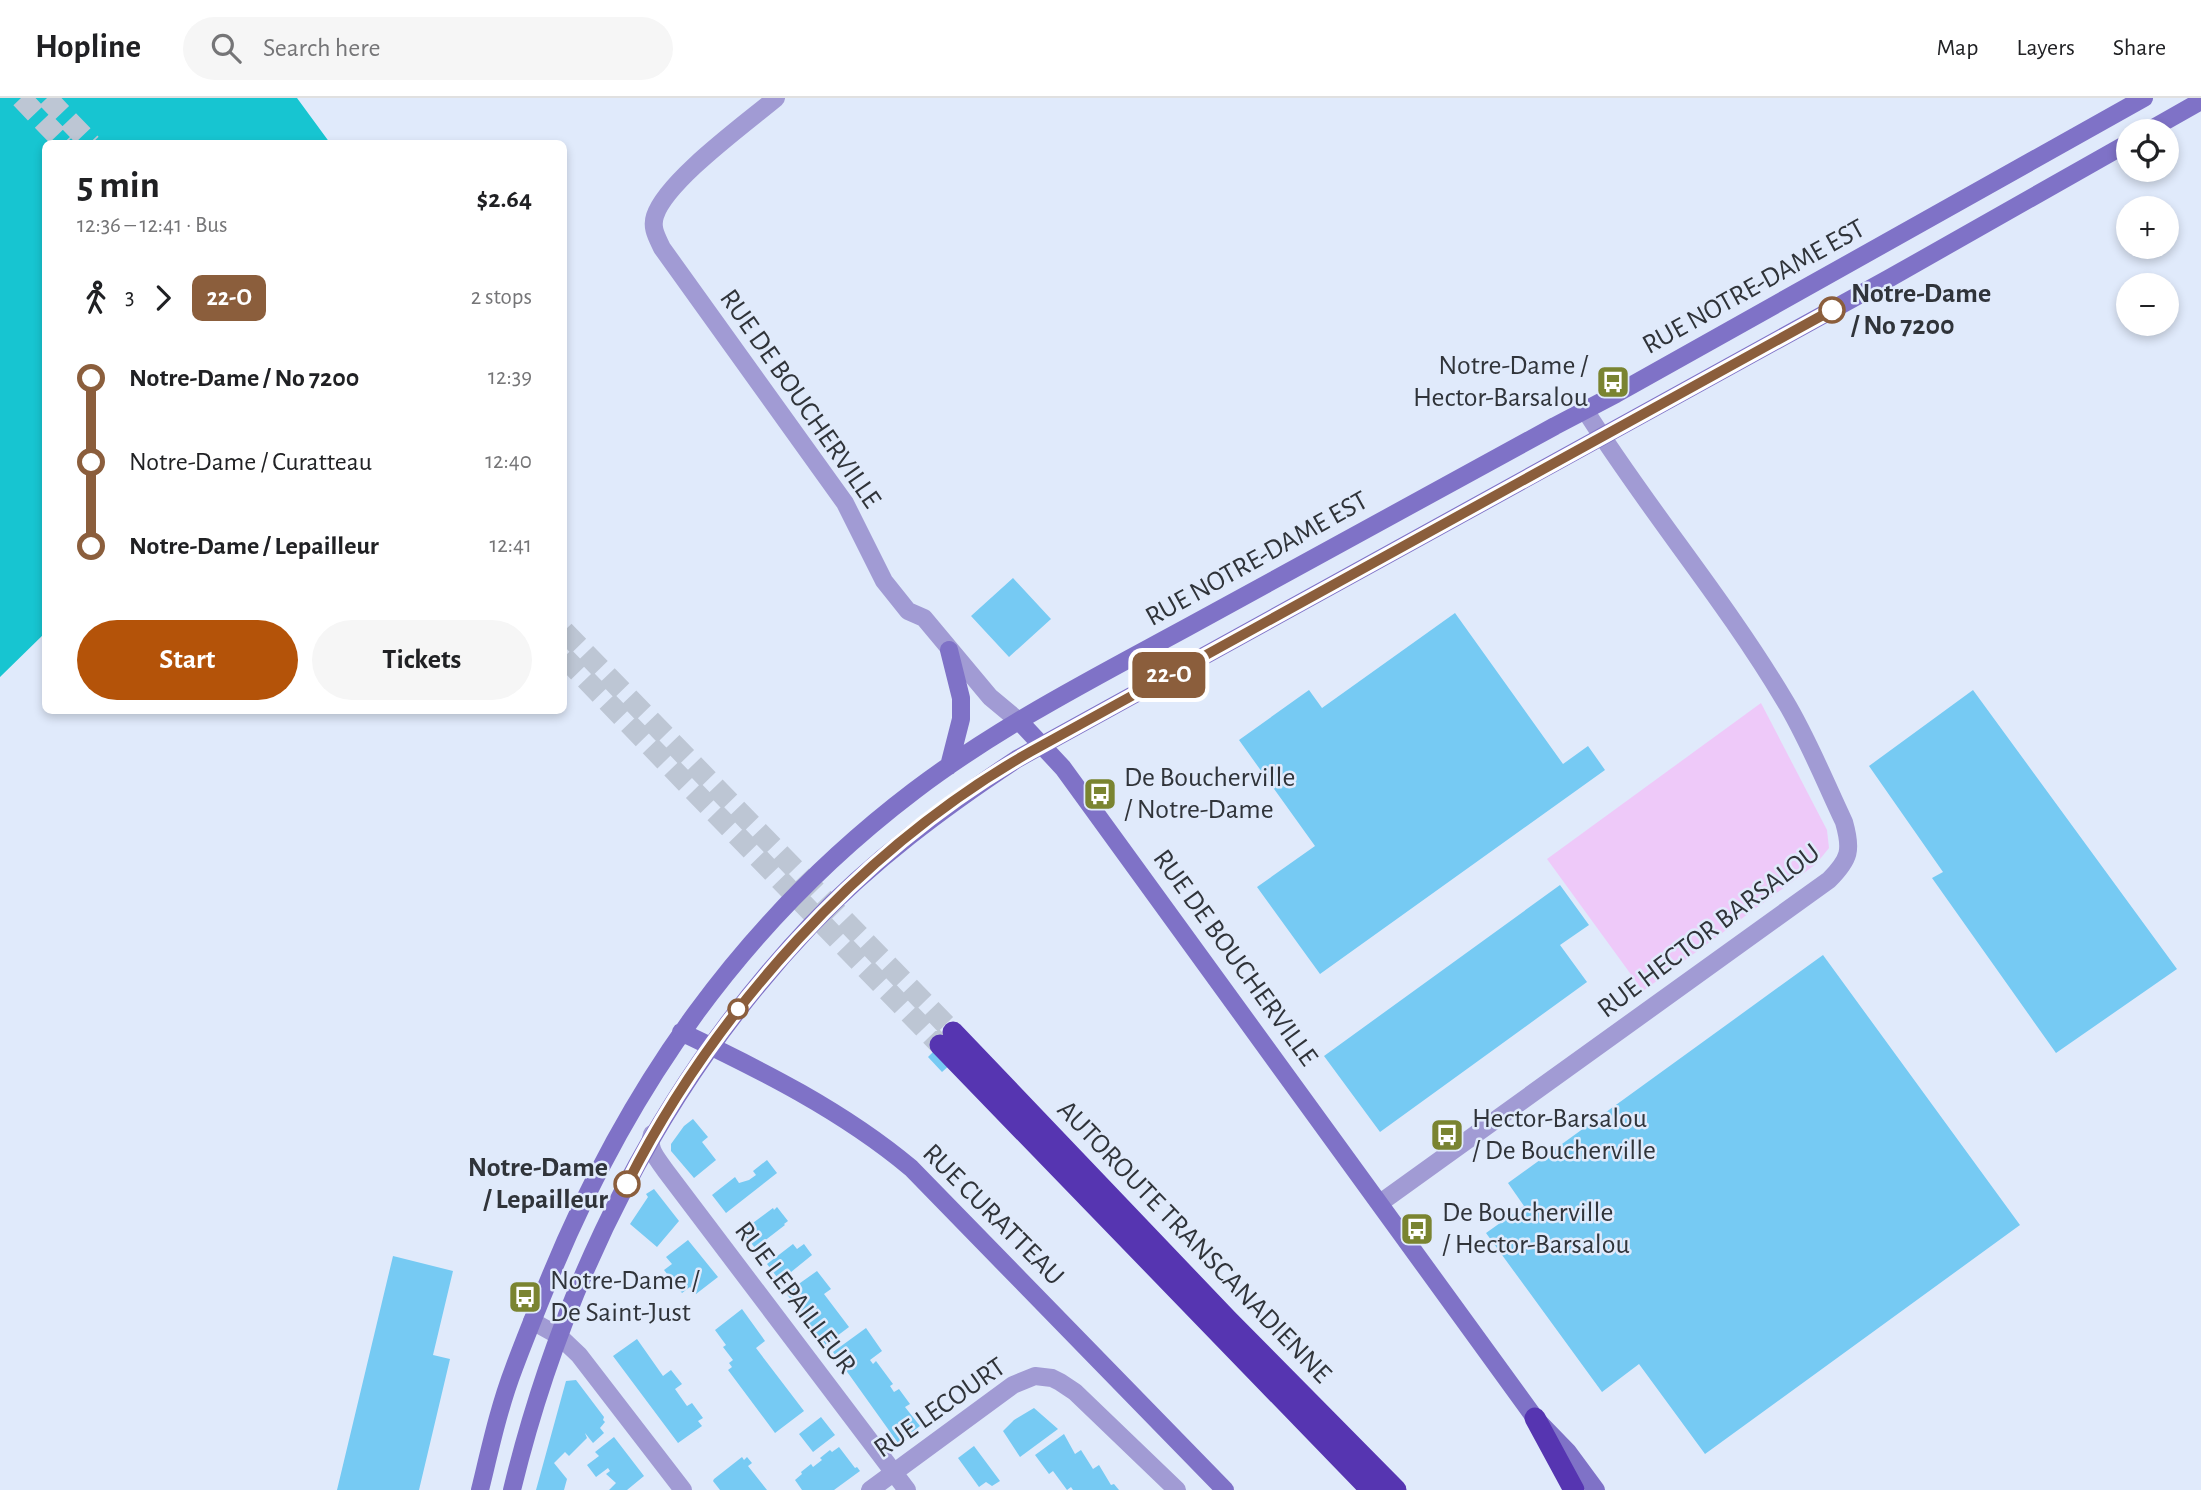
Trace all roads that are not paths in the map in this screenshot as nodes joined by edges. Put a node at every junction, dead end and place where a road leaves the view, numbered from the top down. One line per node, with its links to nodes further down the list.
1 (776, 98): 8 (street, RUE DE BOUCHERVILLE)
2 (2144, 98): 6 (main road, RUE NOTRE-DAME EST)
3 (2201, 101): 4 (main road)
4 (2169, 119)
5 (2116, 150): 7 (main road, RUE NOTRE-DAME EST)
6 (1585, 410): 7 (street, RUE HECTOR BARSALOU); 9 (main road, RUE NOTRE-DAME EST)
7 (1602, 437): 10 (main road, RUE NOTRE-DAME EST); 15 (street, RUE HECTOR BARSALOU)
8 (949, 650): 9 (street, RUE DE BOUCHERVILLE); 11 (main road)
9 (1020, 722): 10 (main road, RUE DE BOUCHERVILLE); 11 (main road, RUE NOTRE-DAME EST)
10 (1043, 745): 13 (main road, RUE NOTRE-DAME EST); 15 (main road, RUE DE BOUCHERVILLE)
11 (949, 766): 12 (main road, RUE NOTRE-DAME EST)
12 (681, 1032): 13 (main road, RUE CURATTEAU); 16 (main road, RUE NOTRE-DAME EST)
13 (710, 1045): 14 (main road, RUE NOTRE-DAME EST); 26 (main road, RUE CURATTEAU)
14 (652, 1134): 17 (main road, RUE NOTRE-DAME EST); 19 (street, RUE LEPAILLEUR)
15 (1380, 1203): 18 (main road, RUE DE BOUCHERVILLE)
16 (532, 1321): 17 (street); 20 (main road, RUE NOTRE-DAME EST)
17 (559, 1336): 21 (main road, RUE NOTRE-DAME EST); 22 (street)
18 (1535, 1418): 29 (highway); 30 (main road, RUE DE BOUCHERVILLE)
19 (894, 1472): 23 (street, RUE LECOURT); 24 (street, RUE LEPAILLEUR); 25 (street, RUE LECOURT)
20 (480, 1490)
21 (512, 1490)
22 (683, 1490)
23 (870, 1490)
24 (907, 1490)
25 (1177, 1490)
26 (1226, 1490)
27 (1371, 1490): 28 (highway, AUTOROUTE TRANSCANADIENNE)
28 (1396, 1490)
29 (1574, 1490)
30 (1596, 1490)

